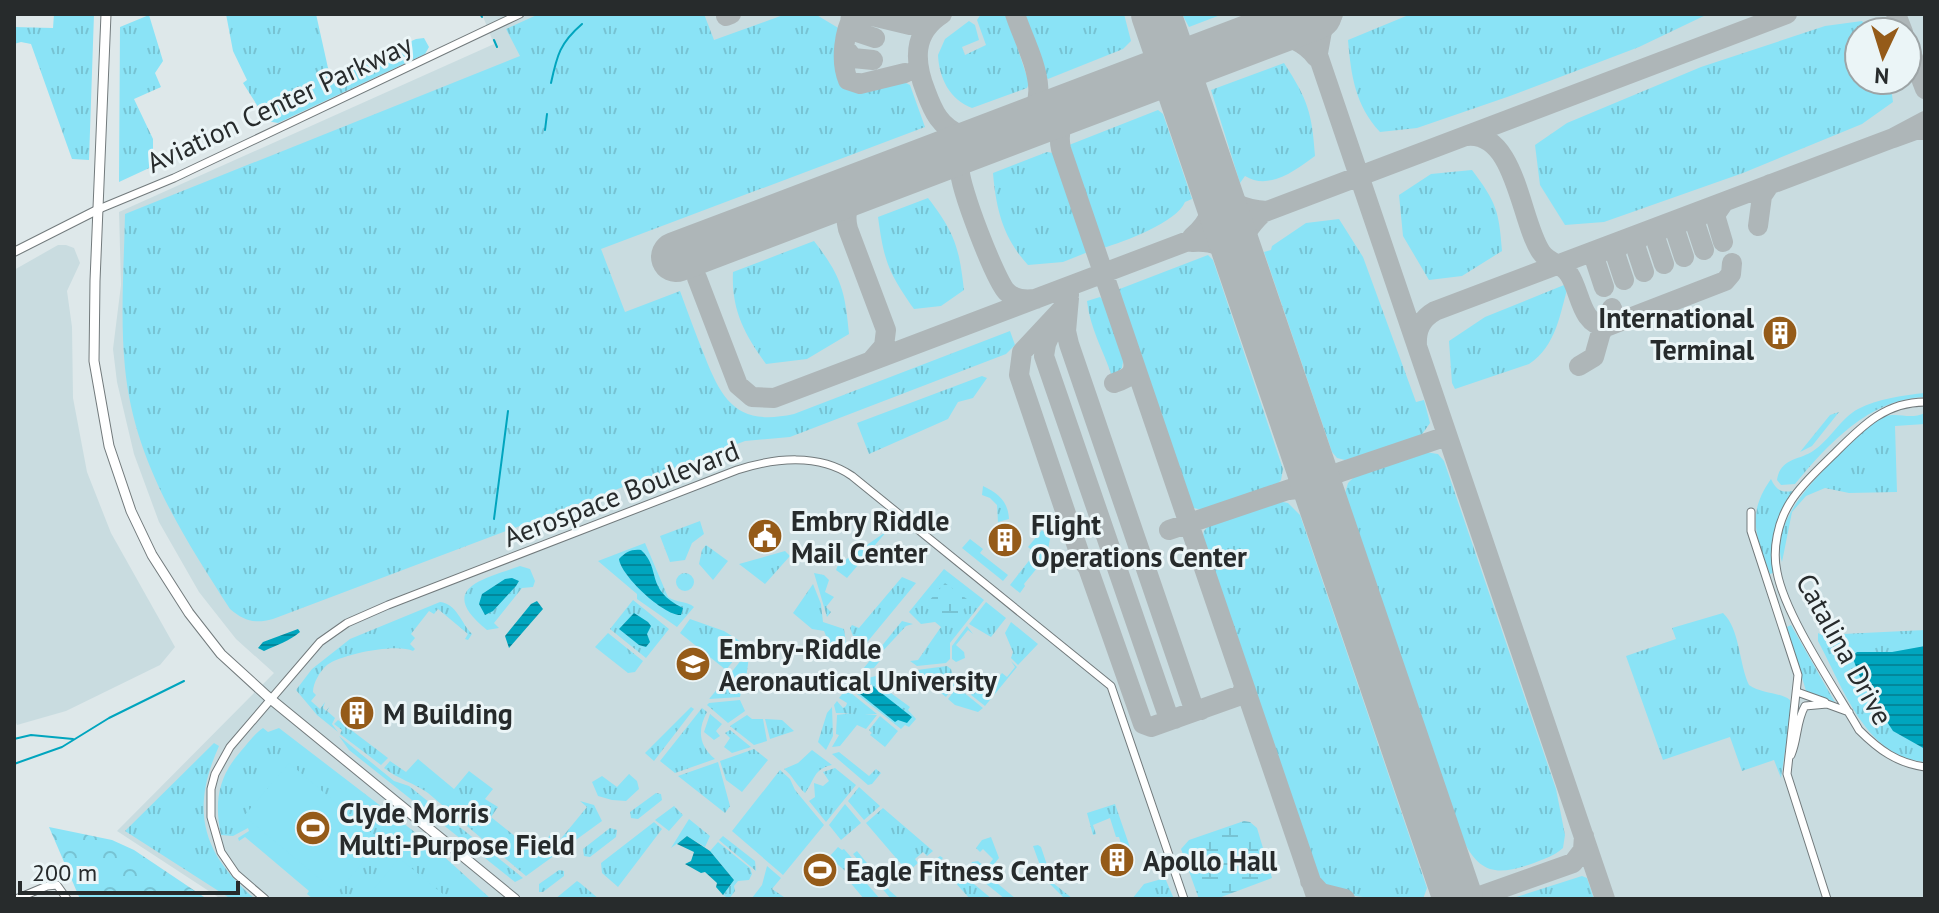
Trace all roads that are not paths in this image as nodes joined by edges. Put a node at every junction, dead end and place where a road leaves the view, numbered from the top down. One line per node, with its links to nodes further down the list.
1 (106, 14): 3 (main road)
2 (520, 14): 3 (street, Aviation Center Parkway)
3 (99, 209): 4 (street); 8 (main road)
4 (14, 252)
5 (1925, 402): 10 (street, Catalina Drive)
6 (1751, 512): 7 (street)
7 (1797, 692): 9 (street); 11 (street)
8 (271, 699): 15 (street, Aerospace Boulevard); 16 (main road); 17 (street, Aerospace Boulevard)
9 (1827, 704): 10 (street); 11 (street)
10 (1849, 712): 12 (street, Catalina Drive)
11 (1787, 760): 18 (street)
12 (1925, 767)
13 (16, 899): 14 (street)
14 (67, 899)
15 (265, 899)
16 (515, 899)
17 (1184, 899)
18 (1827, 899)

